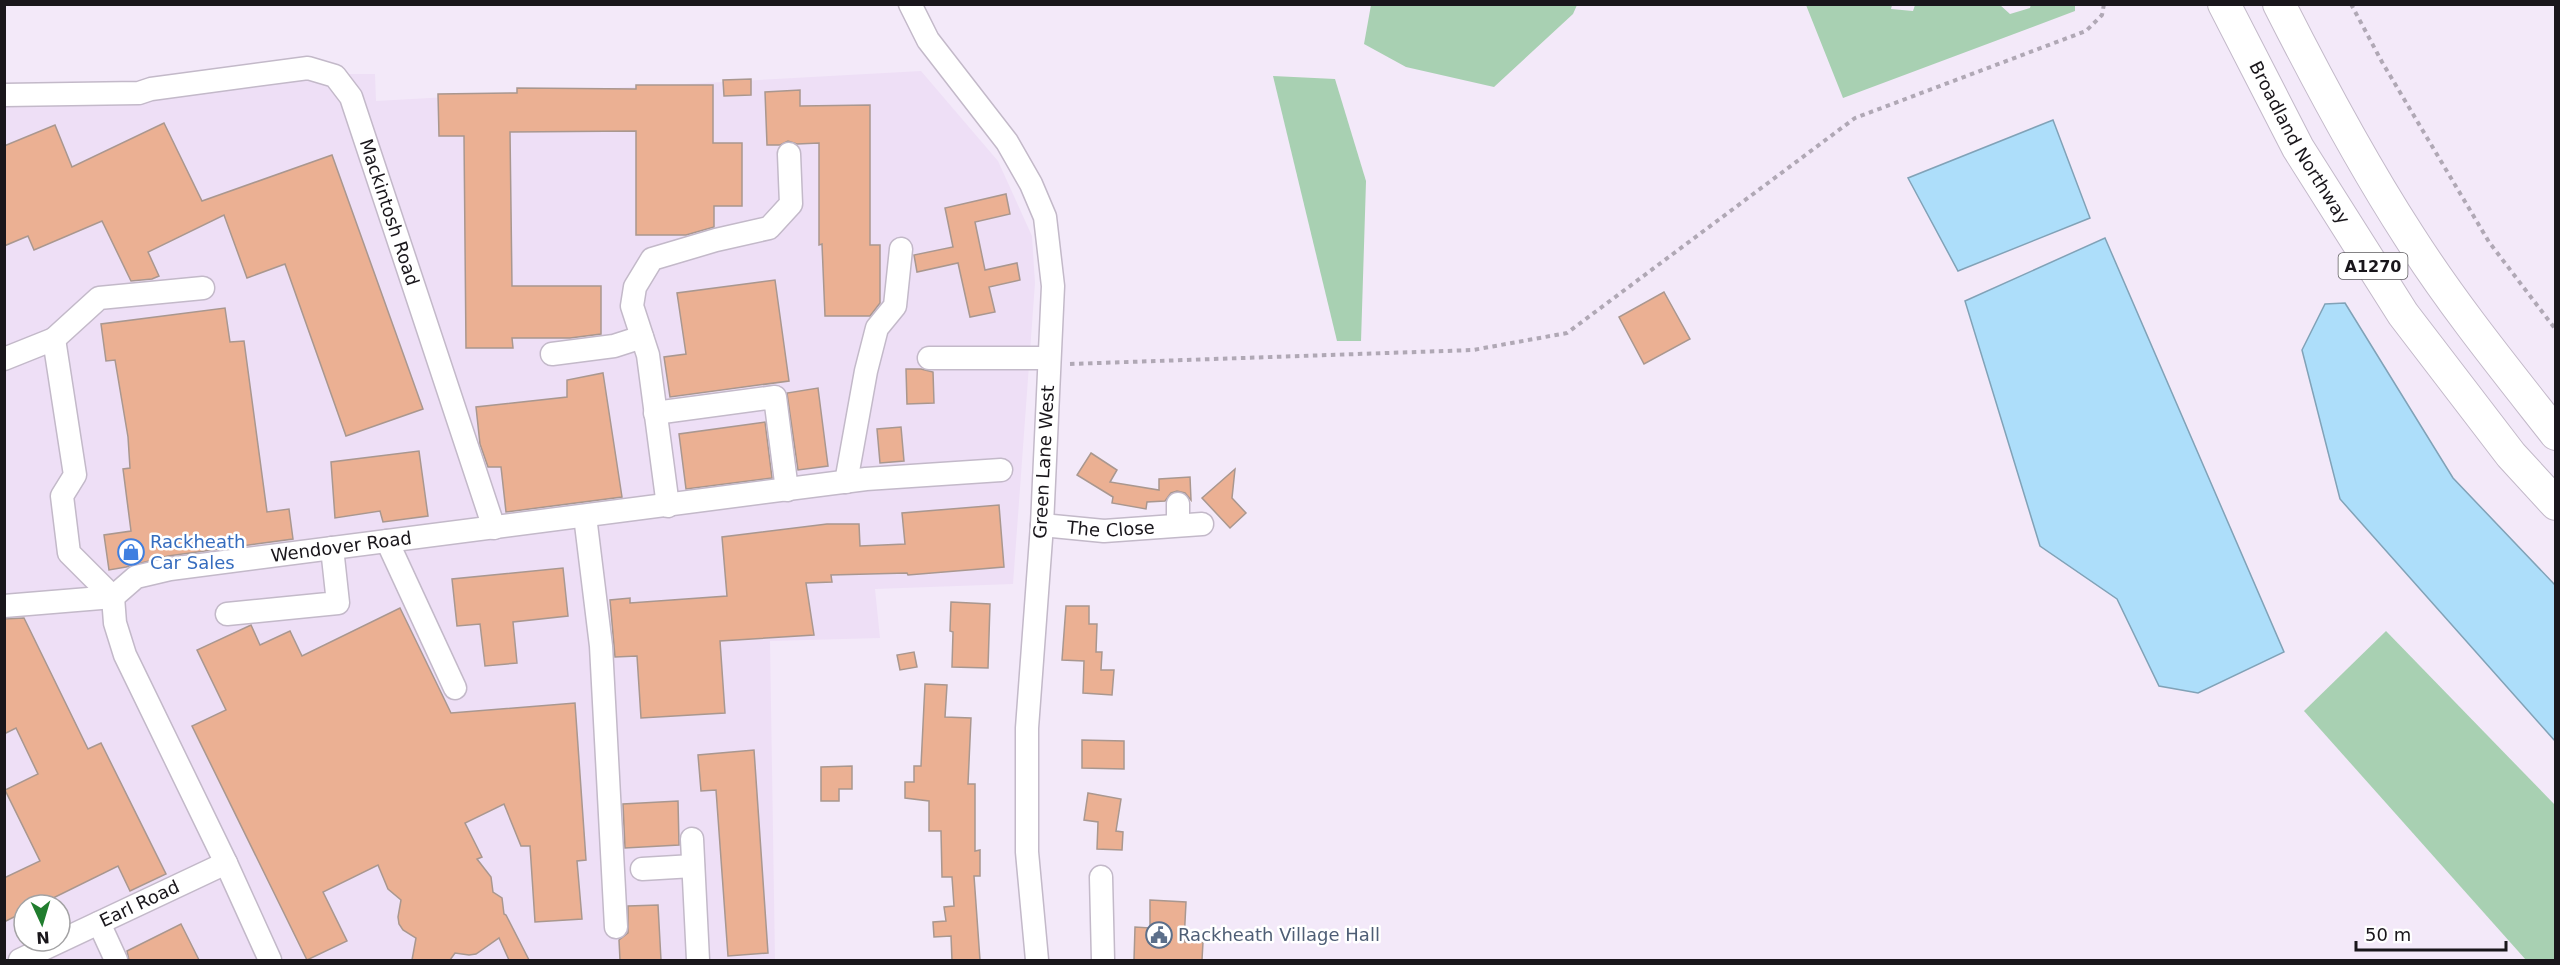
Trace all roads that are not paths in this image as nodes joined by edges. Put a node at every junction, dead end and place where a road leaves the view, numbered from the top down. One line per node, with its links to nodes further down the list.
1 (910, 4): 13 (street, Green Lane West)
2 (2224, 4): 19 (highway, Broadland Northway / A1270)
3 (2280, 4): 15 (highway, A1270)
4 (4, 95): 24 (street, Mackintosh Road)
5 (789, 154): 8 (street)
6 (901, 249): 17 (street)
7 (203, 288): 9 (street)
8 (642, 337): 10 (street); 14 (street)
9 (54, 339): 12 (street); 27 (street)
10 (552, 354)
11 (930, 358): 13 (street)
12 (4, 359)
13 (1049, 361): 23 (street, Green Lane West)
14 (655, 413): 18 (street); 20 (street)
15 (2556, 434)
16 (1002, 470): 17 (street, Wendover Road)
17 (856, 481): 18 (street, Wendover Road)
18 (787, 490): 20 (street, Wendover Road)
19 (2556, 504)
20 (668, 506): 21 (street, Wendover Road)
21 (585, 516): 24 (street, Wendover Road); 37 (street)
22 (1202, 524): 23 (street, The Close)
23 (1042, 525): 42 (street, Green Lane West)
24 (494, 528): 25 (street, Wendover Road)
25 (387, 541): 26 (street, Wendover Road); 30 (street)
26 (332, 548): 27 (street, Wendover Road); 29 (street)
27 (113, 597): 28 (street); 32 (street)
28 (4, 606)
29 (227, 614)
30 (455, 688)
31 (692, 839): 33 (street)
32 (226, 863): 36 (street, Earl Road); 40 (street)
33 (693, 866): 34 (street); 41 (street)
34 (642, 869)
35 (1101, 877): 43 (street)
36 (99, 923): 38 (street, Earl Road); 39 (street)
37 (616, 927)
38 (20, 960)
39 (116, 960)
40 (270, 960)
41 (698, 960)
42 (1037, 960)
43 (1103, 960)

